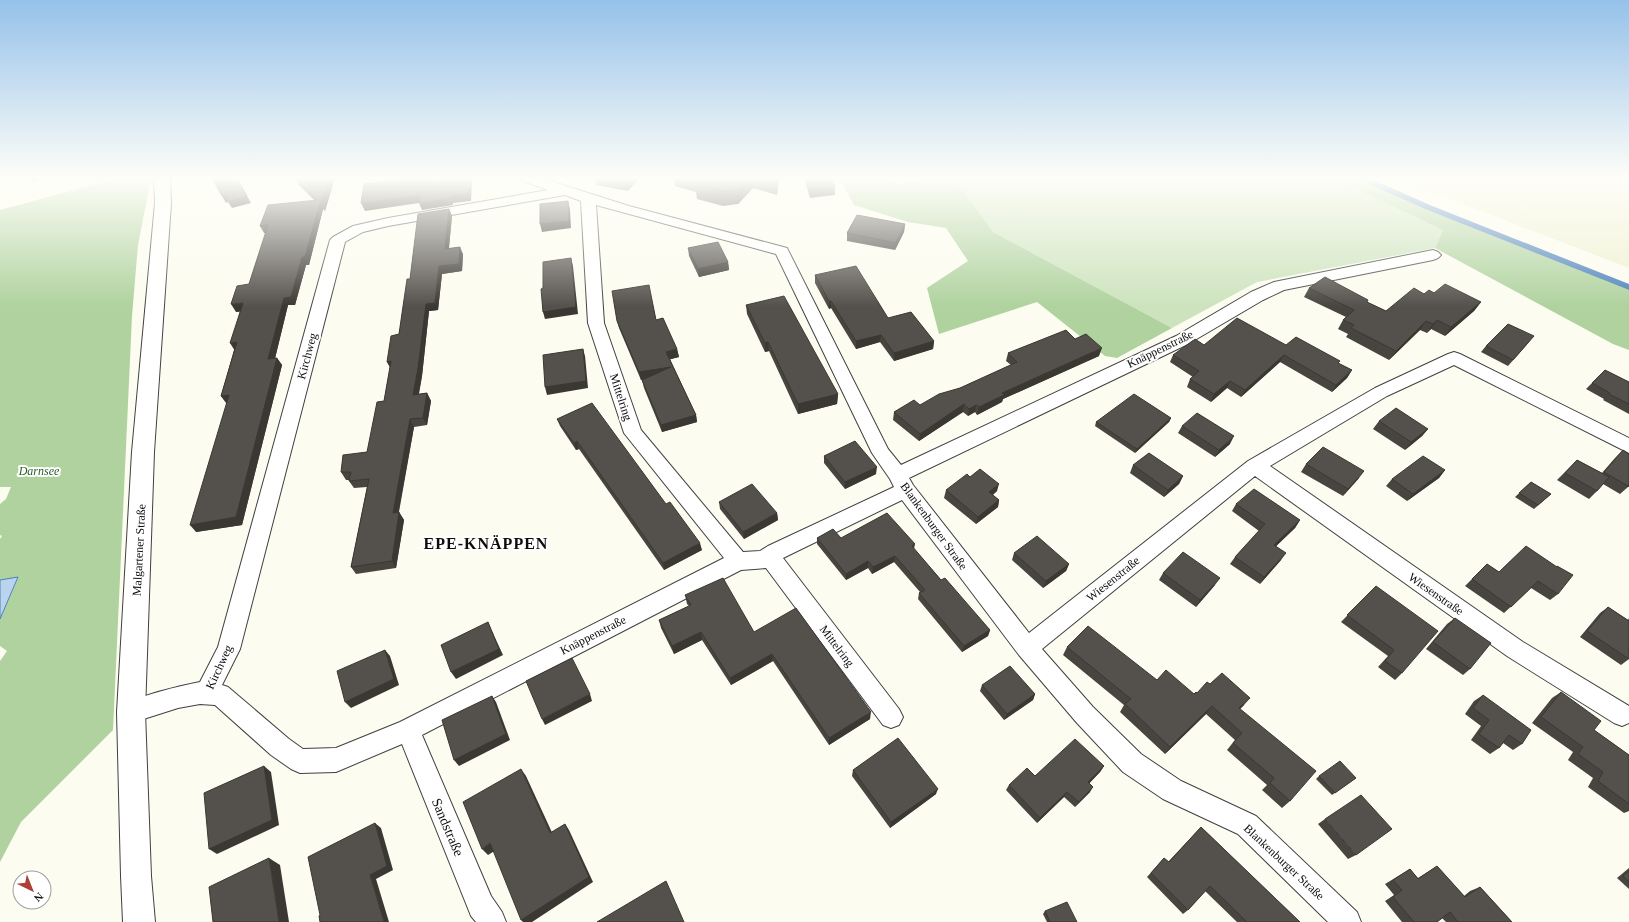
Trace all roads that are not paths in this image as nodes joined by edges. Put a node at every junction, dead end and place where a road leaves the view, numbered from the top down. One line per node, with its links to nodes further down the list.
1 (161, 221): 13 (street, Malgartener Straße)
2 (398, 221): 12 (street, Kirchweg)
3 (589, 221): 10 (street, Mittelring)
4 (671, 221): 8 (street, Blankenburger Straße)
5 (1433, 255): 8 (street, Knäppenstraße)
6 (1629, 446): 7 (street, Wiesenstraße)
7 (1255, 466): 11 (street, Wiesenstraße); 14 (street, Wiesenstraße)
8 (901, 483): 9 (street, Knäppenstraße); 11 (street, Blankenburger Straße)
9 (769, 556): 10 (street, Knäppenstraße); 15 (street, Mittelring)
10 (738, 561): 16 (street, Knäppenstraße)
11 (1027, 648): 20 (street, Blankenburger Straße)
12 (206, 694): 13 (street, Kirchweg); 17 (street, Kirchweg)
13 (131, 712): 18 (street, Malgartener Straße)
14 (1622, 715)
15 (891, 717)
16 (408, 730): 17 (street, Knäppenstraße); 19 (street, Sandstraße)
17 (280, 747)
18 (139, 922)
19 (492, 922)
20 (1347, 922)

